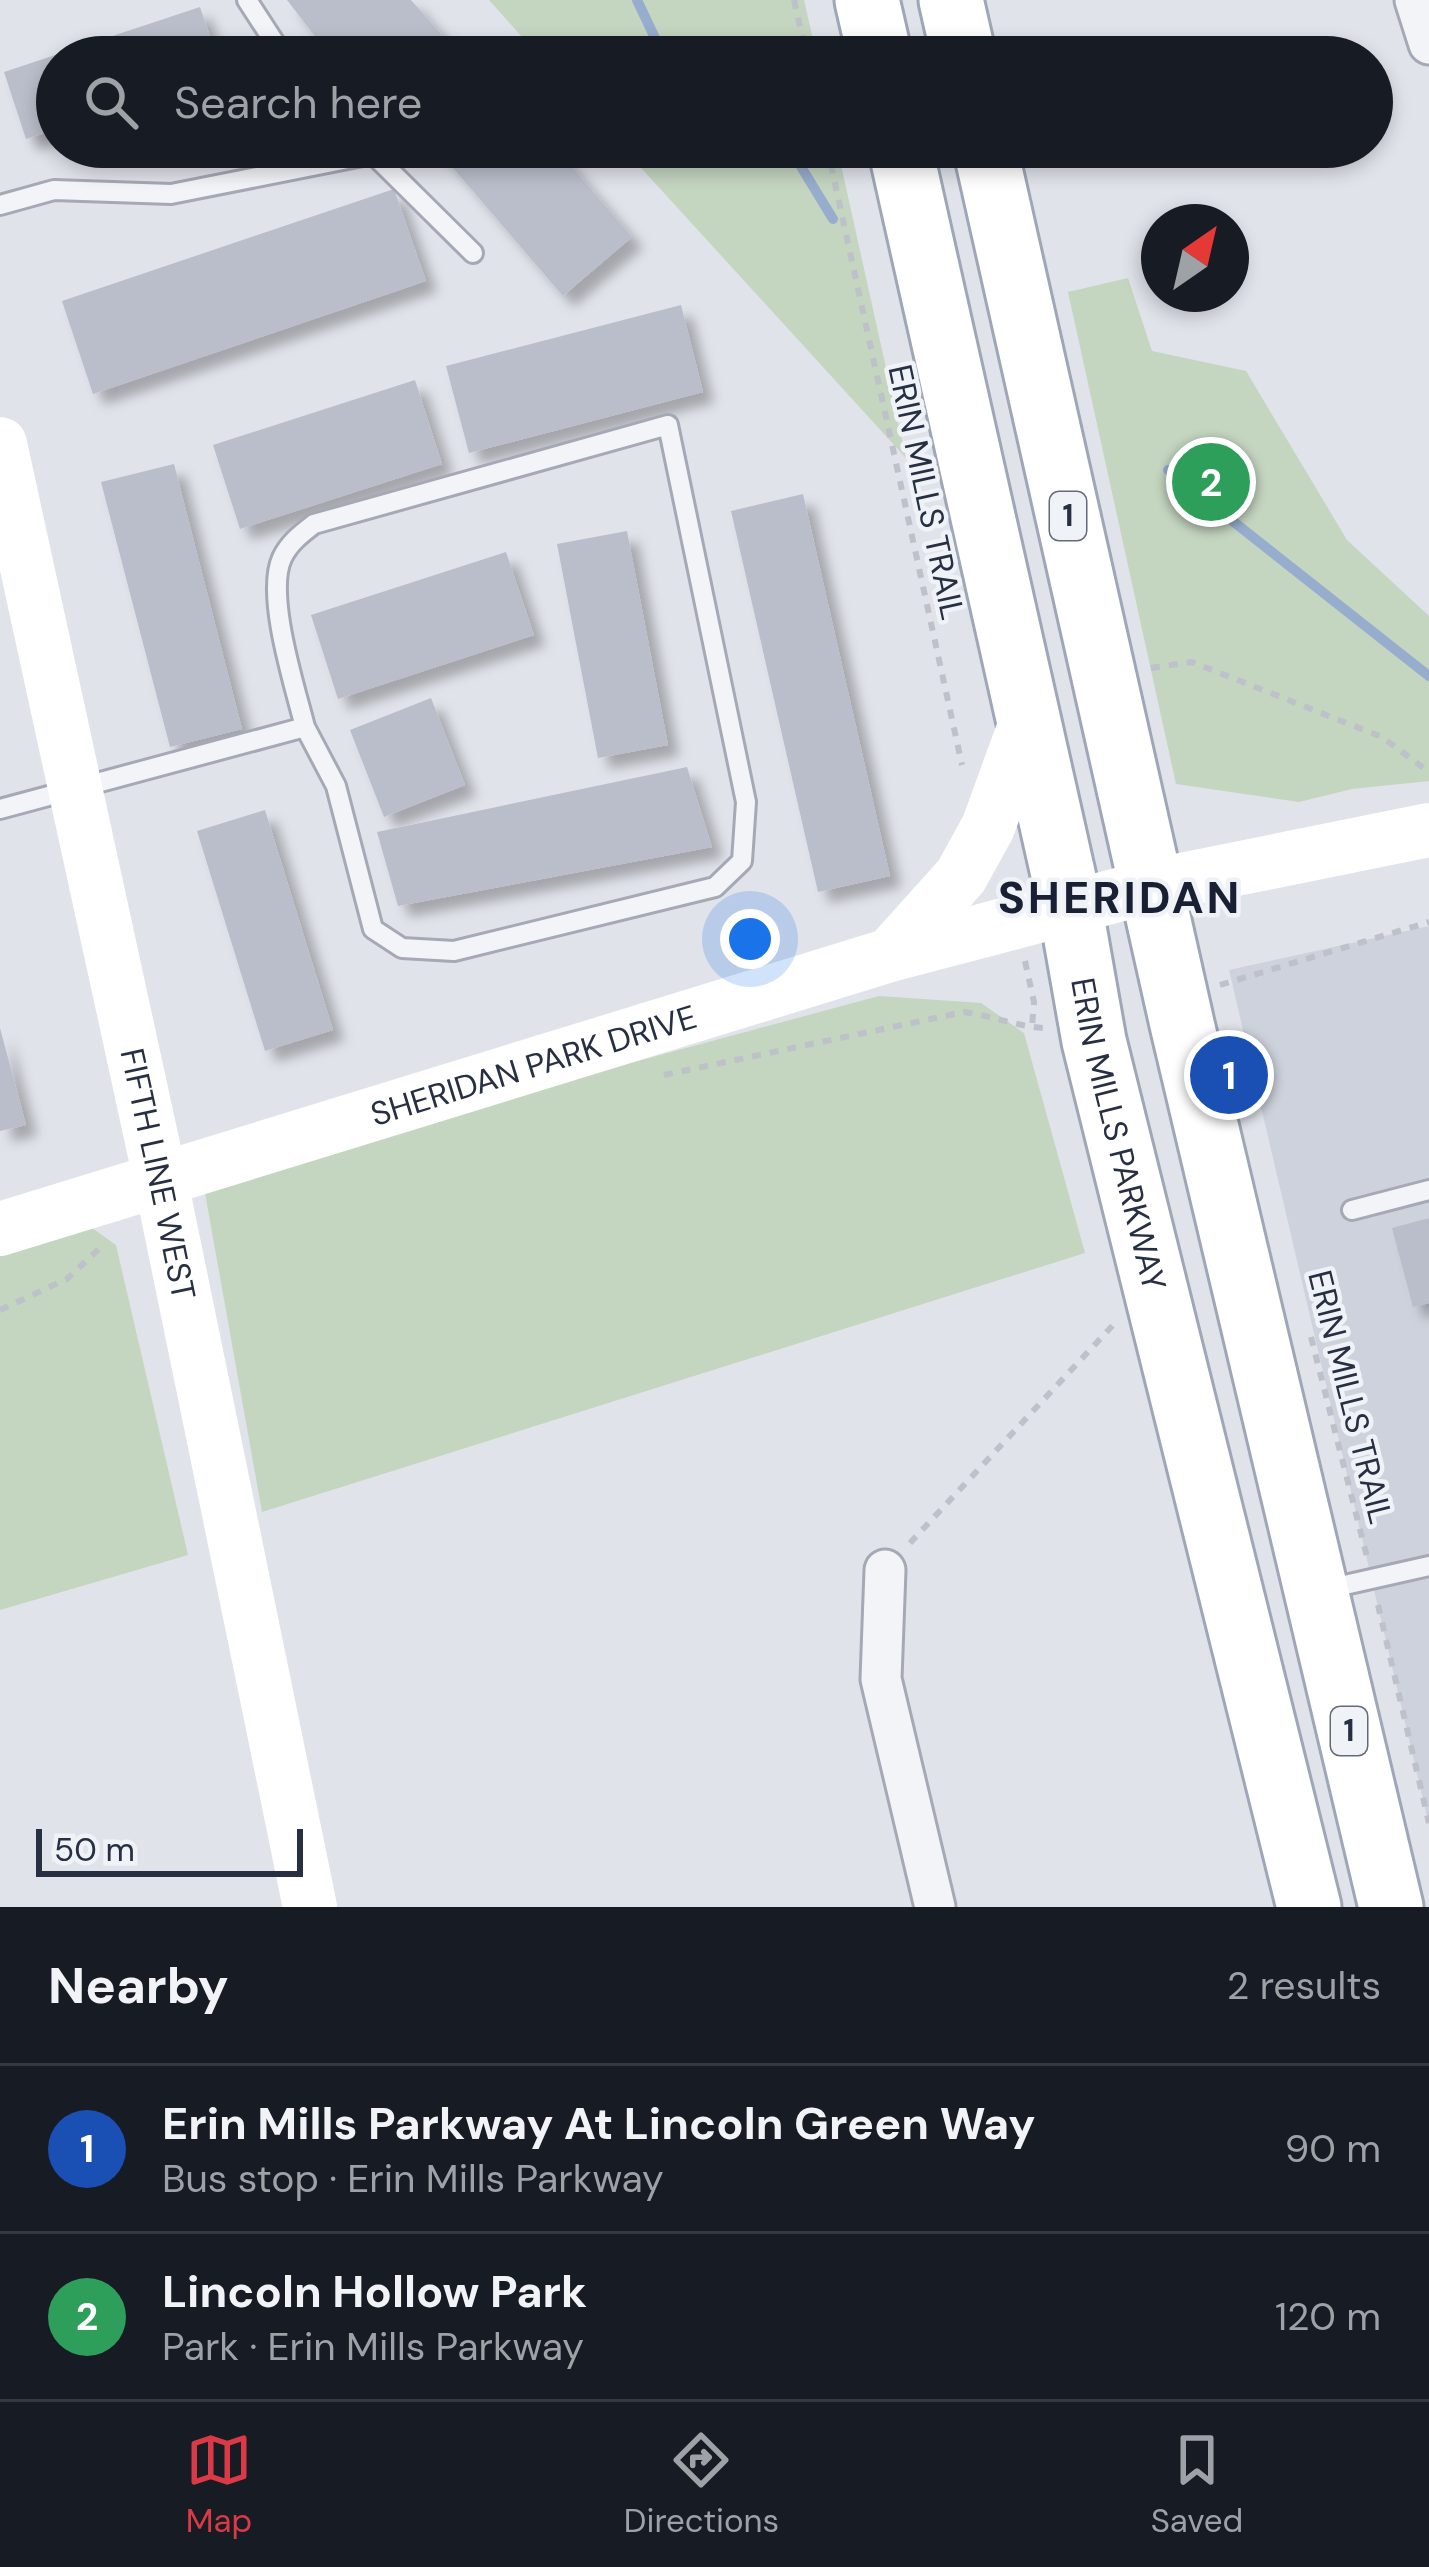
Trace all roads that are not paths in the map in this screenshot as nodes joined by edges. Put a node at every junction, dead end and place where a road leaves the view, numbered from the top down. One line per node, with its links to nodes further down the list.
1 (247, 0): 5 (lane)
2 (867, 0): 6 (main road)
3 (951, 0): 7 (main road)
4 (1415, 0): 8 (street)
5 (270, 36)
6 (875, 36)
7 (959, 36)
8 (1429, 44)
9 (302, 168): 13 (lane)
10 (387, 168): 14 (lane)
11 (905, 168): 16 (main road, ERIN MILLS PARKWAY)
12 (990, 168): 21 (main road, 1)
13 (0, 205)
14 (472, 253)
15 (4, 480): 18 (street, FIFTH LINE WEST)
16 (1027, 720): 22 (main road, ERIN MILLS PARKWAY); 23 (street)
17 (305, 727): 17 (lane); 18 (lane)
18 (76, 788): 19 (lane); 24 (street, FIFTH LINE WEST)
19 (0, 808)
20 (1429, 830): 21 (street, SHERIDAN PARK DRIVE)
21 (1152, 886): 22 (street, SHERIDAN PARK DRIVE); 30 (main road, 1)
22 (1070, 905): 23 (street, SHERIDAN PARK DRIVE); 33 (main road, ERIN MILLS PARKWAY)
23 (890, 955): 24 (street, SHERIDAN PARK DRIVE)
24 (160, 1182): 27 (street, SHERIDAN PARK DRIVE); 31 (street, FIFTH LINE WEST)
25 (1429, 1190): 26 (lane)
26 (1352, 1210)
27 (0, 1229)
28 (1429, 1566): 30 (lane)
29 (885, 1570): 32 (street)
30 (1345, 1586): 34 (main road, 1)
31 (310, 1907)
32 (935, 1907)
33 (1310, 1907)
34 (1391, 1907)

